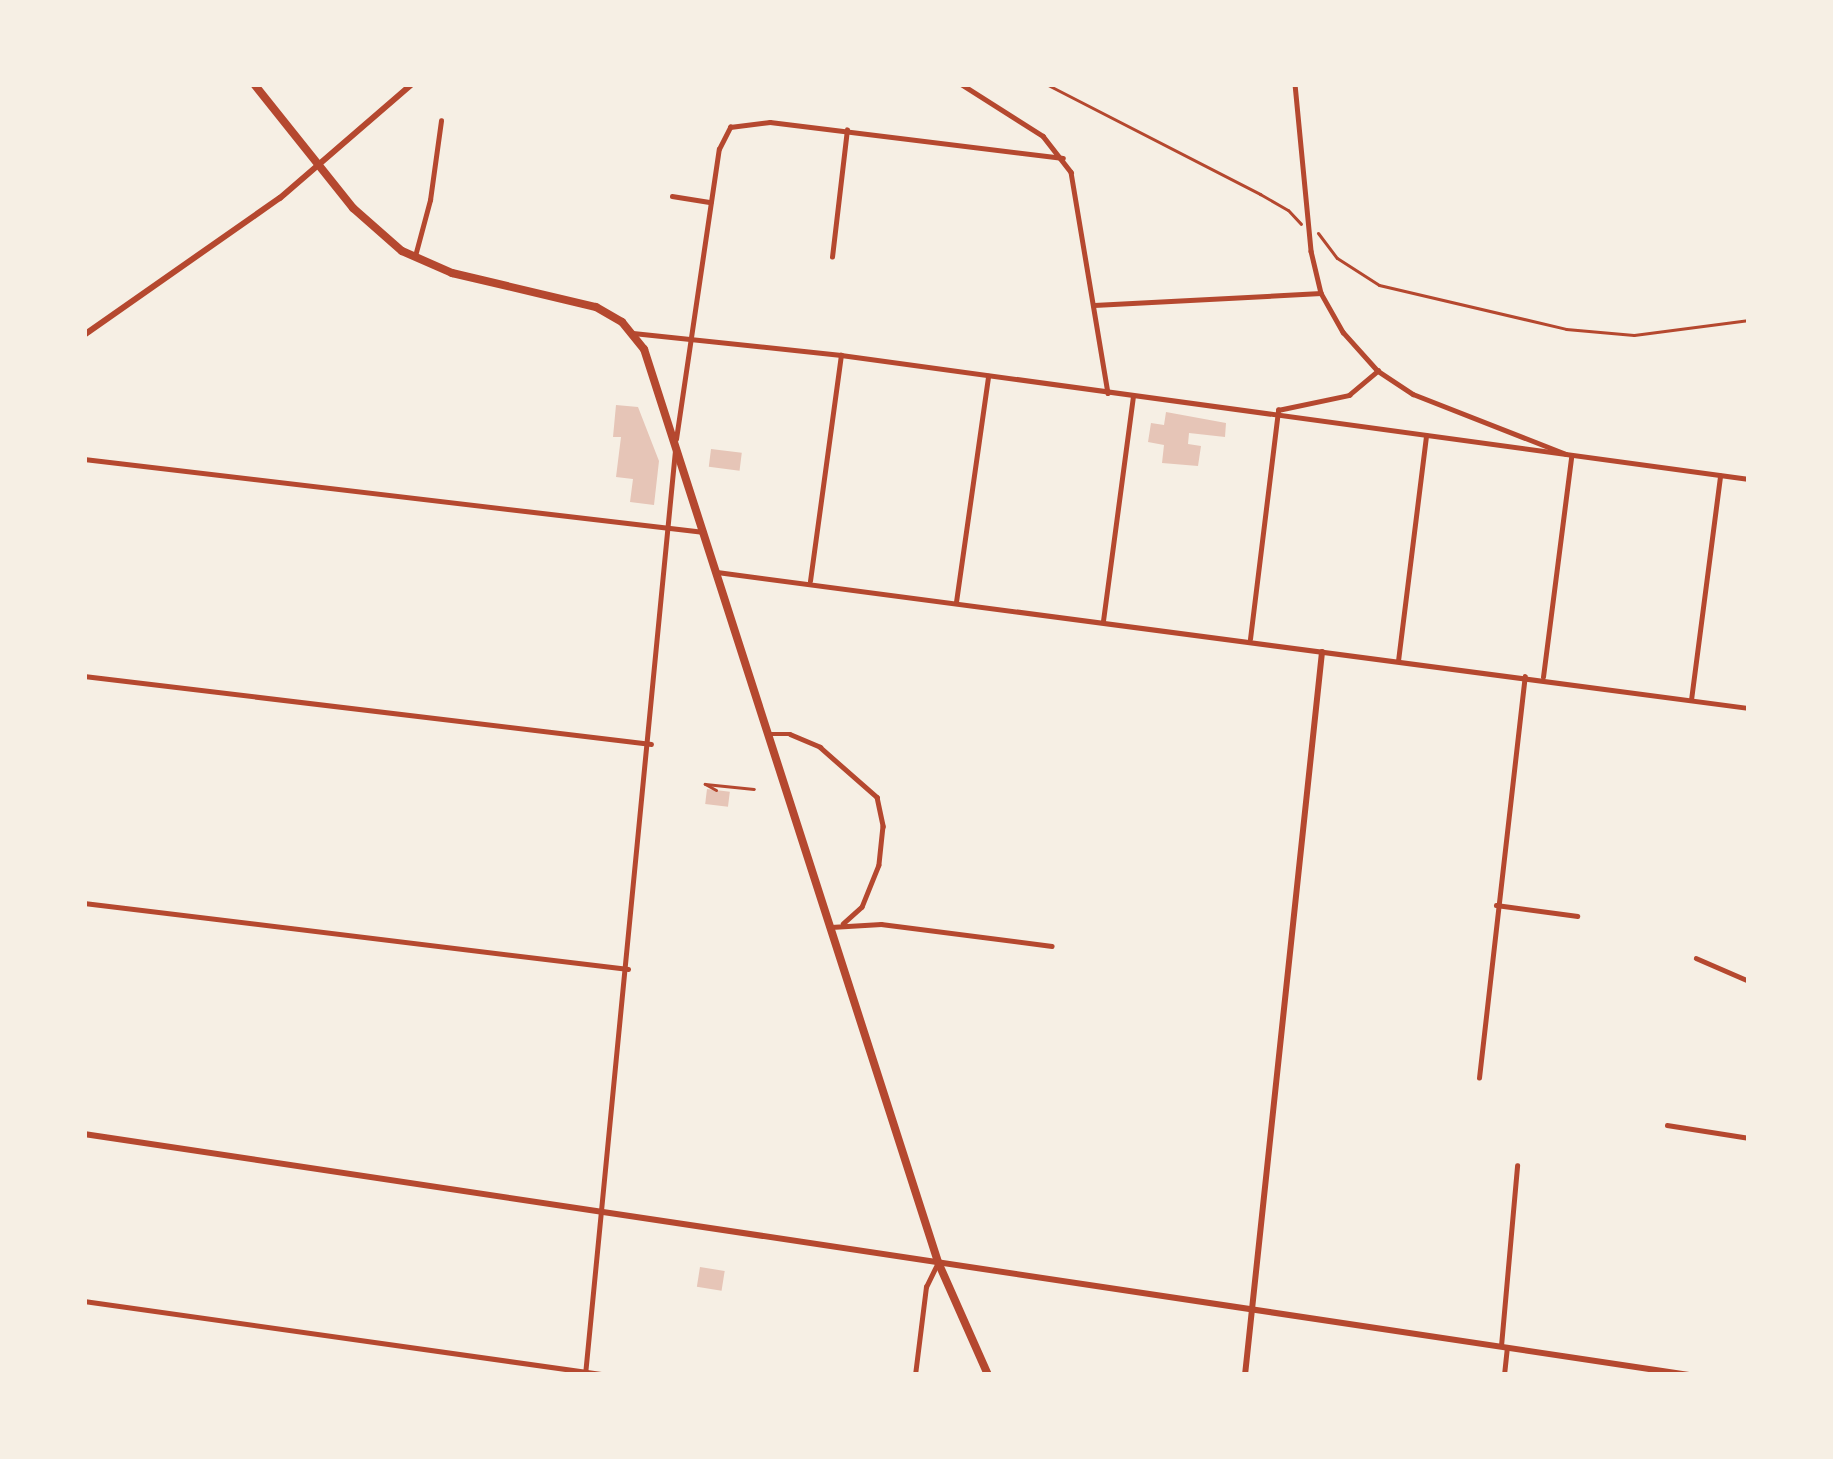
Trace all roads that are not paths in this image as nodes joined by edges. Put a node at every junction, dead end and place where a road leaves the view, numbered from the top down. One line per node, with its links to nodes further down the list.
1 (254, 84): 8 (main road)
2 (412, 84): 8 (street)
3 (961, 84): 7 (street)
4 (1295, 84): 13 (street)
5 (441, 121): 12 (street)
6 (848, 130): 7 (street); 10 (street); 11 (street)
7 (1063, 158): 14 (street)
8 (320, 165): 12 (main road); 16 (street)
9 (672, 196): 10 (street)
10 (711, 202): 17 (street)
11 (832, 257)
12 (414, 258): 15 (main road)
13 (1321, 293): 14 (street); 19 (street)
14 (1094, 305): 21 (street)
15 (633, 333): 17 (street); 25 (main road)
16 (84, 335)
17 (690, 338): 18 (street); 25 (street)
18 (841, 355): 20 (street); 33 (street)
19 (1378, 371): 23 (street); 26 (street)
20 (988, 376): 21 (street); 34 (street)
21 (1108, 392): 22 (street)
22 (1133, 396): 23 (street); 35 (street)
23 (1277, 415): 24 (street); 36 (street)
24 (1426, 436): 26 (street); 38 (street)
25 (676, 441): 30 (street); 31 (main road)
26 (1571, 457): 28 (street); 41 (street)
27 (84, 459): 30 (street)
28 (1720, 476): 29 (street); 42 (street)
29 (1749, 479)
30 (668, 528): 31 (street); 45 (street)
31 (705, 532): 32 (main road)
32 (717, 572): 33 (street); 44 (main road)
33 (810, 584): 34 (street)
34 (956, 603): 35 (street)
35 (1103, 621): 36 (street)
36 (1250, 641): 37 (street)
37 (1322, 652): 38 (street); 63 (street)
38 (1398, 661): 40 (street)
39 (84, 676): 45 (street)
40 (1525, 677): 41 (street); 47 (street)
41 (1543, 680): 42 (street)
42 (1691, 700): 43 (street)
43 (1749, 708)
44 (769, 734): 49 (street); 50 (main road)
45 (650, 744): 53 (street)
46 (84, 903): 53 (street)
47 (1496, 905): 48 (street); 55 (street)
48 (1577, 916)
49 (843, 924): 50 (street); 51 (street)
50 (831, 927): 61 (main road)
51 (1052, 946)
52 (1696, 958): 54 (street)
53 (628, 969): 60 (street)
54 (1749, 981)
55 (1478, 1078)
56 (1666, 1125): 58 (street)
57 (84, 1134): 60 (street)
58 (1749, 1138)
59 (1517, 1166): 64 (street)
60 (605, 1213): 61 (street); 65 (street)
61 (938, 1262): 63 (street); 67 (street); 68 (main road)
62 (84, 1301): 65 (street)
63 (1252, 1310): 64 (street); 69 (street)
64 (1504, 1347): 70 (street); 71 (street)
65 (585, 1373): 66 (street)
66 (608, 1375)
67 (915, 1375)
68 (988, 1375)
69 (1245, 1375)
70 (1504, 1375)
71 (1689, 1375)

